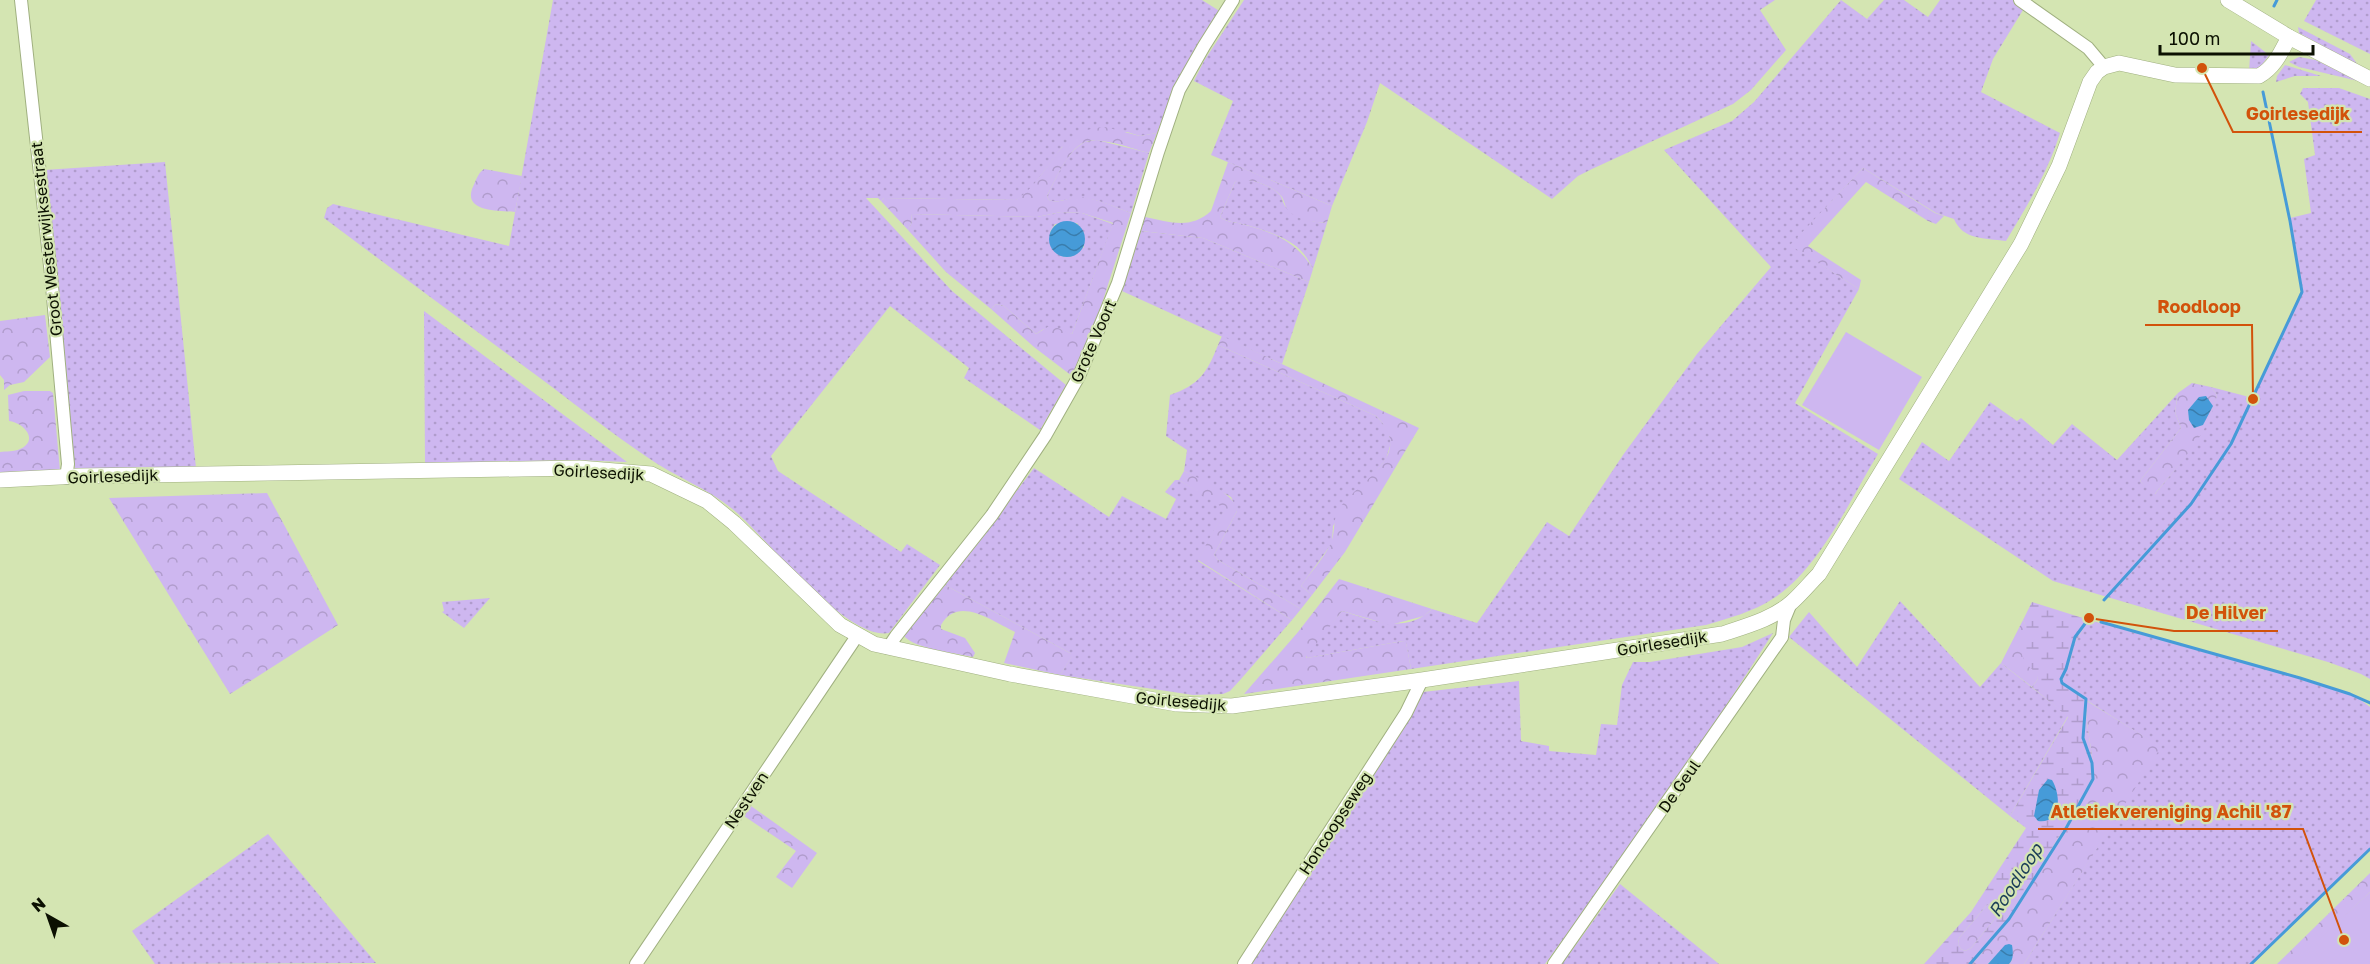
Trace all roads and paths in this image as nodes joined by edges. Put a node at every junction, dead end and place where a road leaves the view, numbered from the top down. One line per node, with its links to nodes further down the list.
1 (21, 0): 8 (street, Groot Westerwijksestraat)
2 (1233, 0): 12 (street, Grote Voort)
3 (2020, 0): 6 (street)
4 (2228, 0): 5 (street)
5 (2289, 37): 6 (street); 7 (street)
6 (2104, 67): 10 (street, Goirlesedijk)
7 (2370, 79)
8 (66, 478): 9 (street, Goirlesedijk); 11 (street, Goirlesedijk)
9 (0, 480)
10 (1791, 603): 13 (street, Goirlesedijk); 16 (street, De Geul)
11 (857, 636): 12 (street, Goirlesedijk); 14 (street, Nestven)
12 (888, 648): 13 (street, Goirlesedijk)
13 (1422, 680): 15 (street, Honcoopseweg)
14 (636, 964)
15 (1244, 964)
16 (1554, 964)

